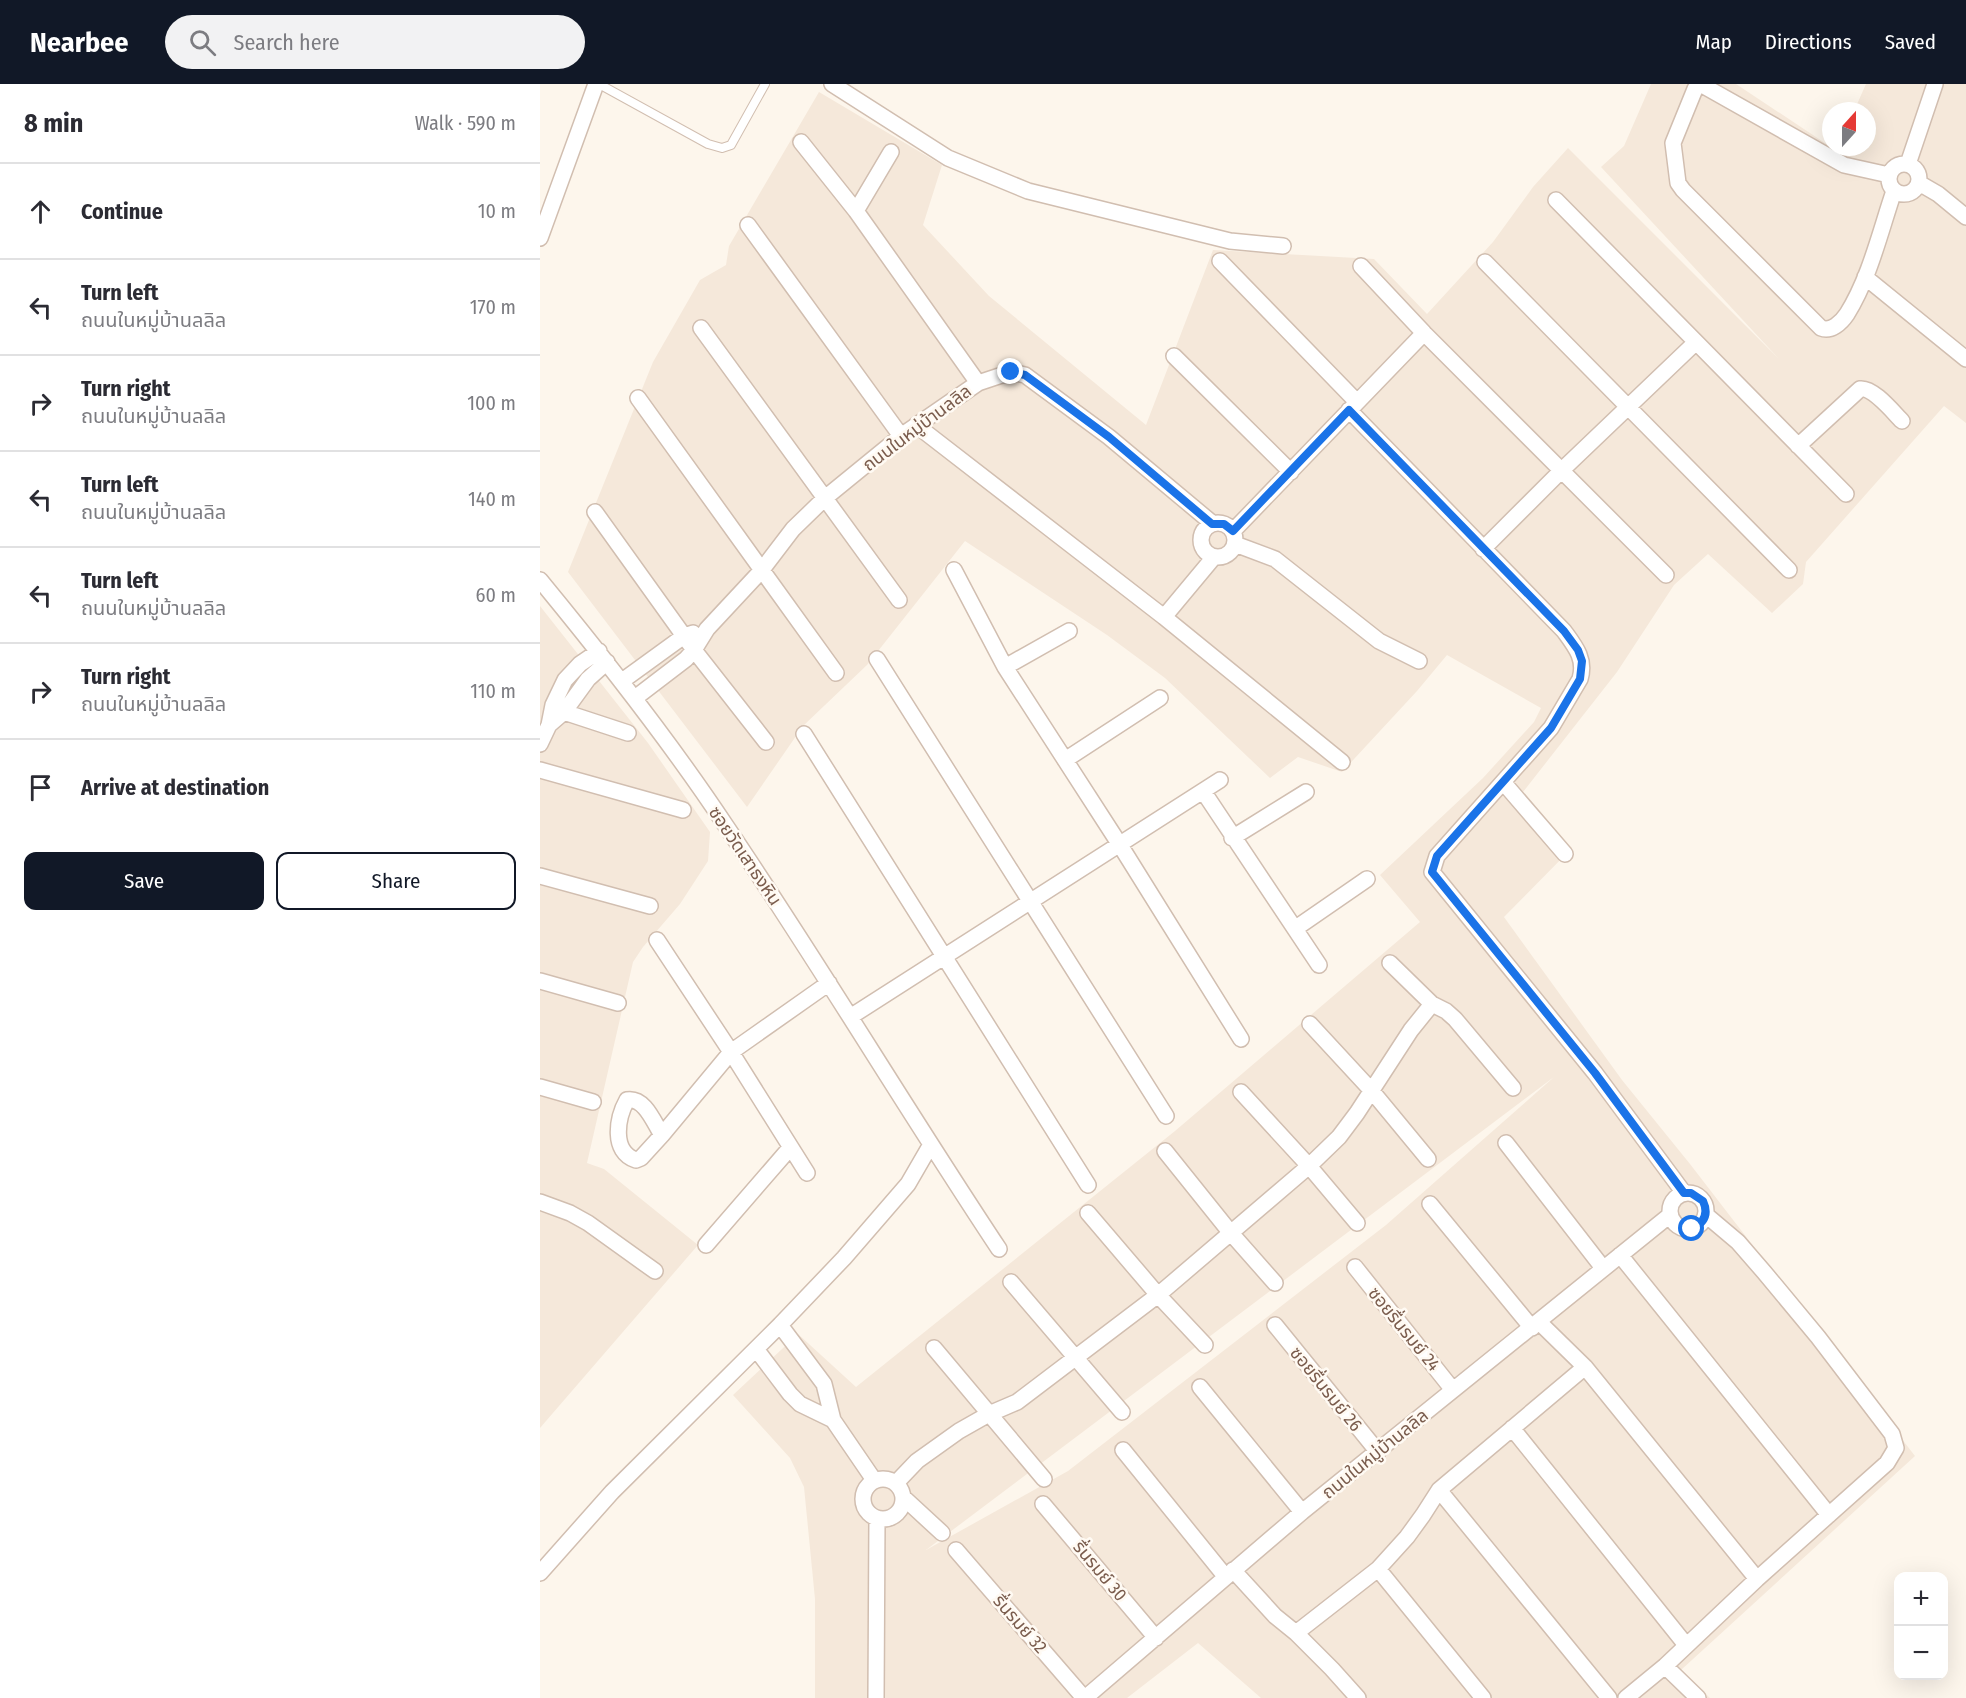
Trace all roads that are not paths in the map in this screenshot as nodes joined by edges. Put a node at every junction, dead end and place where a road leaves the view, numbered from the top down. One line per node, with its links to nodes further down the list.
1 (598, 84): 2 (lane); 15 (street)
2 (765, 84)
3 (1935, 84): 7 (street)
4 (842, 87): 16 (street)
5 (801, 142): 12 (street)
6 (891, 153): 12 (street)
7 (1908, 164): 8 (street); 9 (street)
8 (1889, 175): 10 (street); 20 (street)
9 (1919, 183): 10 (street); 13 (street)
10 (1894, 191): 20 (street)
11 (1556, 200): 23 (street)
12 (856, 211): 26 (street)
13 (1966, 217)
14 (748, 225): 32 (street)
15 (540, 238)
16 (1283, 246)
17 (1220, 261): 28 (street)
18 (1485, 262): 29 (street)
19 (1361, 266): 22 (street)
20 (1864, 277): 25 (street)
21 (701, 328): 37 (street)
22 (1424, 333): 28 (street); 34 (street)
23 (1695, 343): 29 (street); 33 (street)
24 (1174, 356): 35 (street)
25 (1966, 359)
26 (978, 383): 31 (street, ถนนในหมู่บ้านลลิล); 39 (street, ถนนในหมู่บ้านลลิล)
27 (638, 398): 45 (street)
28 (1353, 406): 35 (street); 41 (street)
29 (1628, 408): 34 (street); 44 (street)
30 (1902, 421): 33 (street)
31 (916, 425): 32 (street, ถนนในหมู่บ้านลลิล); 49 (street)
32 (901, 436): 37 (street, ถนนในหมู่บ้านลลิล)
33 (1798, 446): 36 (street)
34 (1562, 470): 41 (street); 46 (street)
35 (1291, 472): 40 (street)
36 (1846, 494)
37 (825, 498): 45 (street, ถนนในหมู่บ้านลลิล); 48 (street)
38 (595, 512): 52 (street)
39 (1212, 524): 40 (street, ถนนในหมู่บ้านลลิล); 42 (street)
40 (1234, 537): 42 (street); 56 (street, ถนนในหมู่บ้านลลิล)
41 (1484, 549): 71 (street)
42 (1214, 557): 49 (street)
43 (954, 570): 57 (street)
44 (1789, 570)
45 (761, 571): 50 (street, ถนนในหมู่บ้านลลิล); 58 (street)
46 (1666, 575)
47 (540, 580): 54 (street, ซอยวัดเสาธงหิน)
48 (899, 600)
49 (1164, 617): 68 (street)
50 (707, 629): 52 (street); 53 (street, ถนนในหมู่บ้านลลิล)
51 (1069, 631): 57 (street)
52 (684, 636): 53 (street); 59 (street)
53 (694, 650): 60 (street, ถนนในหมู่บ้านลลิล); 65 (street)
54 (603, 657): 59 (street, ซอยวัดเสาธงหิน); 62 (street)
55 (877, 659): 80 (street)
56 (1419, 661)
57 (1005, 667): 67 (street)
58 (836, 673)
59 (622, 681): 60 (street, ซอยวัดเสาธงหิน)
60 (635, 698): 88 (street, ซอยวัดเสาธงหิน)
61 (1160, 698): 67 (street)
62 (558, 708): 63 (street); 66 (street)
63 (628, 733)
64 (804, 734): 84 (street)
65 (766, 742)
66 (540, 744)
67 (1065, 760): 76 (street)
68 (1342, 762)
69 (540, 770): 74 (street)
70 (1220, 780): 72 (street)
71 (1503, 782): 77 (street); 110 (street)
72 (1203, 791): 75 (street); 76 (street)
73 (1306, 792): 75 (street)
74 (683, 810)
75 (1232, 838): 82 (street)
76 (1120, 845): 80 (street); 93 (street)
77 (1565, 854)
78 (540, 876): 81 (street)
79 (1367, 879): 82 (street)
80 (1031, 902): 84 (street); 100 (street)
81 (650, 906)
82 (1296, 928): 86 (street)
83 (657, 940): 94 (street)
84 (944, 957): 91 (street); 109 (street)
85 (1390, 963): 90 (street)
86 (1319, 965)
87 (540, 981): 89 (street)
88 (829, 983): 91 (street, ซอยวัดเสาธงหิน); 94 (street)
89 (618, 1003)
90 (1432, 1004): 96 (street); 97 (street)
91 (850, 1017): 103 (street, ซอยวัดเสาธงหิน)
92 (1310, 1024): 97 (street)
93 (1241, 1040)
94 (731, 1053): 101 (street); 104 (street)
95 (540, 1087): 99 (street)
96 (1513, 1088)
97 (1371, 1090): 106 (street); 107 (street)
98 (1241, 1092): 107 (street)
99 (593, 1102)
100 (1166, 1116)
101 (662, 1135)
102 (1506, 1143): 122 (street)
103 (930, 1146): 119 (street, ซอยวัดเสาธงหิน); 127 (street)
104 (790, 1148): 108 (street); 118 (street)
105 (1165, 1151): 117 (street)
106 (1428, 1159)
107 (1309, 1166): 116 (street); 117 (street)
108 (807, 1173)
109 (1088, 1185)
110 (1684, 1193): 114 (street); 115 (street)
111 (540, 1202): 123 (street)
112 (1430, 1204): 129 (street)
113 (1088, 1213): 126 (street)
114 (1670, 1215): 115 (street); 120 (street, ถนนในหมู่บ้านลลิล)
115 (1706, 1215): 149 (street)
116 (1357, 1222)
117 (1230, 1232): 125 (street); 126 (street)
118 (706, 1245)
119 (999, 1249)
120 (1620, 1255): 122 (street, ถนนในหมู่บ้านลลิล); 149 (street)
121 (1355, 1267): 136 (street, ซอยรื่นรมย์ 24)
122 (1603, 1268): 129 (street, ถนนในหมู่บ้านลลิล)
123 (655, 1271)
124 (1011, 1282): 133 (street)
125 (1275, 1283)
126 (1158, 1295): 130 (street); 133 (street)
127 (780, 1325): 132 (street); 139 (street)
128 (1275, 1325): 142 (street, ซอยรื่นรมย์ 26)
129 (1535, 1325): 134 (street); 136 (street, ถนนในหมู่บ้านลลิล)
130 (1205, 1345)
131 (934, 1348): 138 (street)
132 (756, 1349): 139 (street); 154 (street)
133 (1077, 1357): 137 (street); 138 (street)
134 (1585, 1367): 140 (street); 156 (street)
135 (1200, 1387): 148 (street)
136 (1453, 1390): 142 (street, ถนนในหมู่บ้านลลิล)
137 (1122, 1412)
138 (989, 1414): 143 (street); 145 (street)
139 (832, 1420): 144 (street)
140 (1512, 1428): 146 (street); 159 (street)
141 (1123, 1450): 155 (street)
142 (1378, 1452): 148 (street, ถนนในหมู่บ้านลลิล)
143 (1044, 1479)
144 (874, 1480): 145 (street); 150 (street)
145 (900, 1490): 150 (street); 151 (street)
146 (1438, 1490): 153 (street); 165 (street)
147 (1043, 1504): 158 (street, รื่นรมย์ 30)
148 (1302, 1512): 155 (street, ถนนในหมู่บ้านลลิล)
149 (1829, 1515): 156 (street)
150 (877, 1518): 161 (street)
151 (942, 1533)
152 (956, 1550): 162 (street, รื่นรมย์ 32)
153 (1378, 1569): 157 (street); 164 (street)
154 (540, 1573)
155 (1229, 1573): 157 (street); 158 (street, ถนนในหมู่บ้านลลิล)
156 (1757, 1579): 159 (street)
157 (1296, 1633): 163 (street)
158 (1156, 1638): 162 (street, ถนนในหมู่บ้านลลิล)
159 (1686, 1645): 160 (street)
160 (1665, 1666): 166 (street); 167 (street)
161 (876, 1698)
162 (1084, 1698)
163 (1358, 1698)
164 (1483, 1698)
165 (1609, 1698)
166 (1626, 1698)
167 (1698, 1698)

